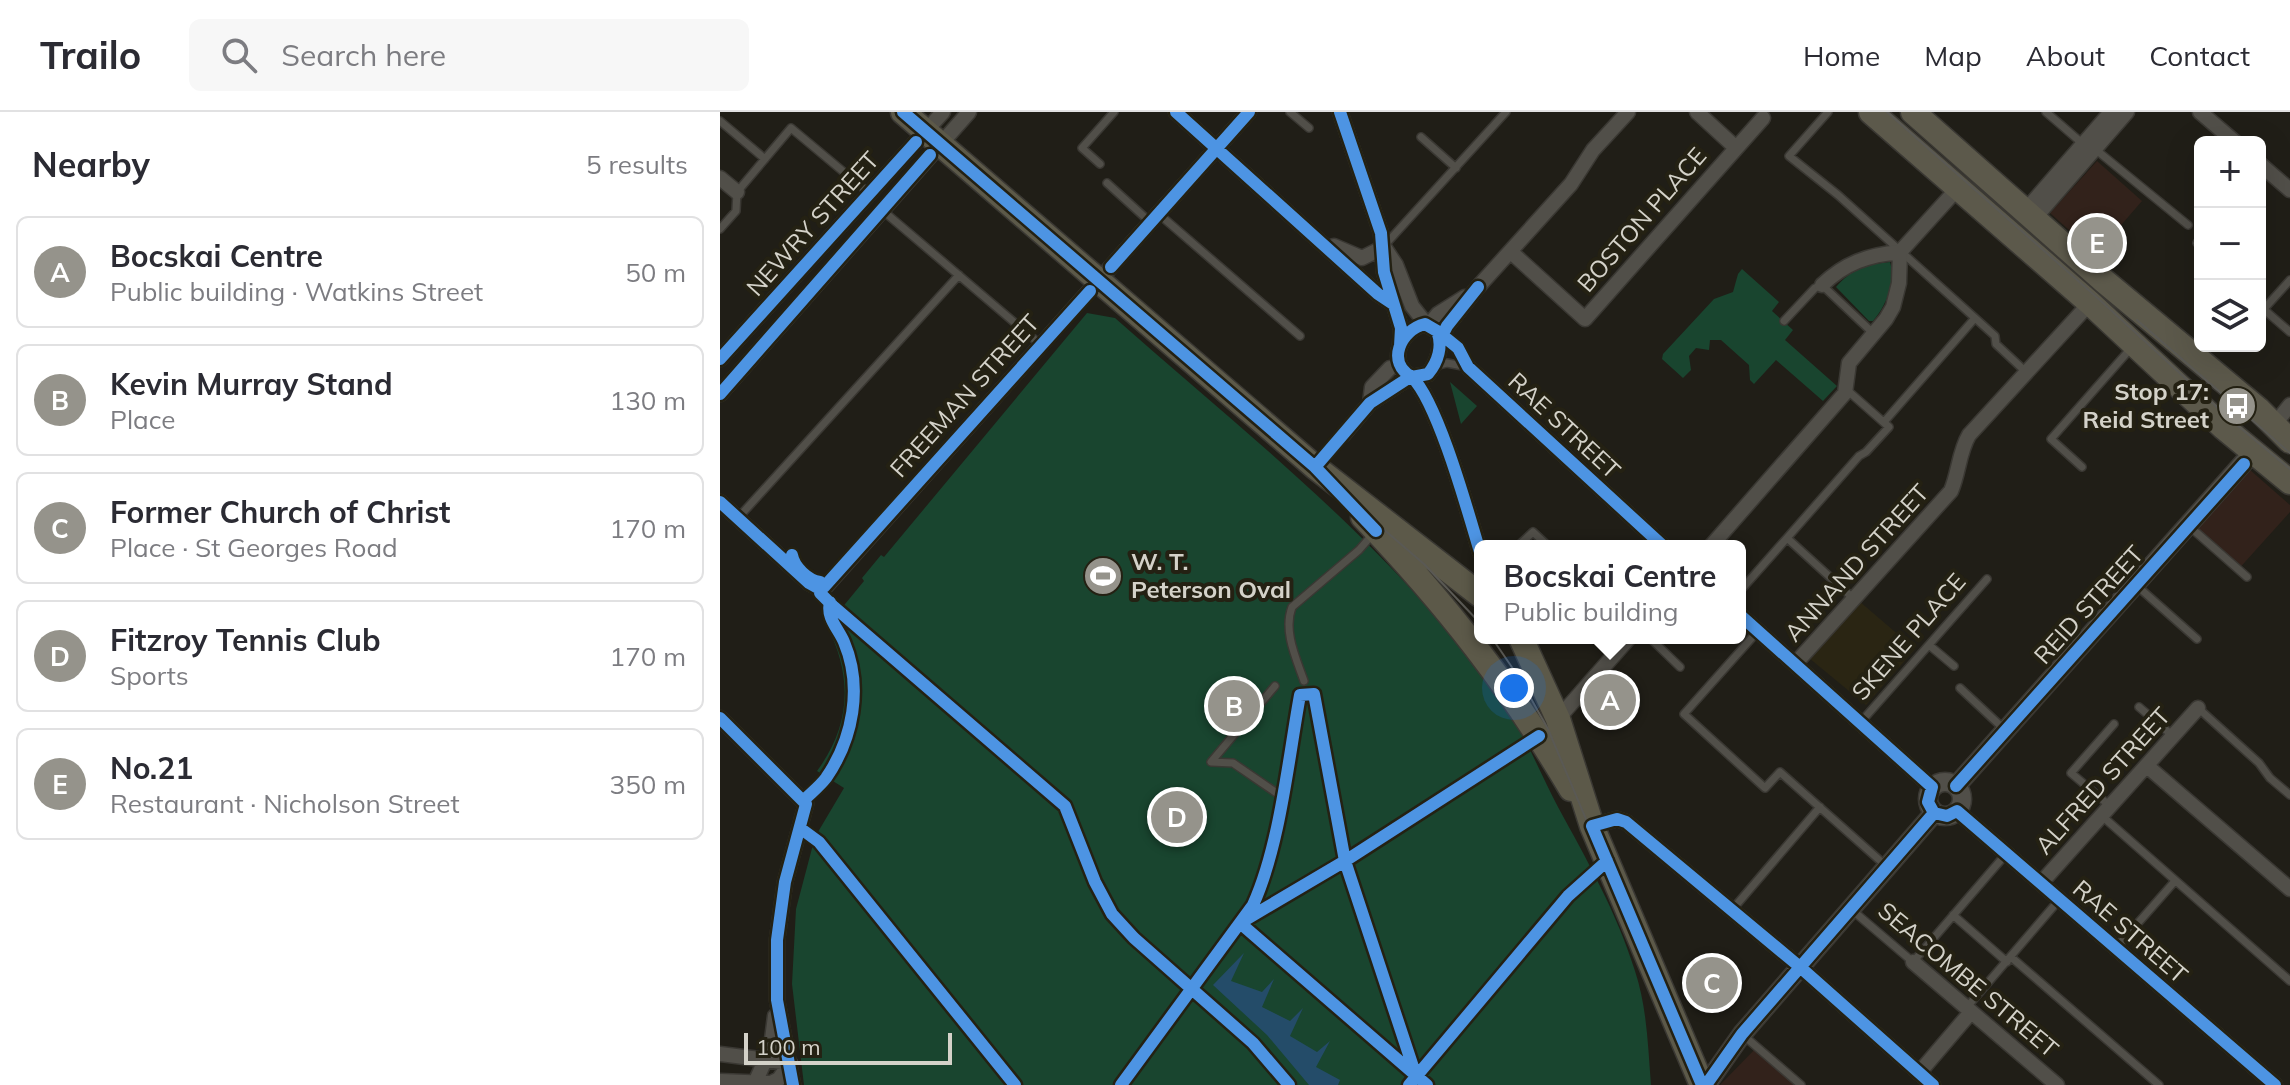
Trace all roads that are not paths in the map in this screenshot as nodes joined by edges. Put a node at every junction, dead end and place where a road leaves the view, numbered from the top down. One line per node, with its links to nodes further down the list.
1 (903, 112): 24 (highway)
2 (943, 112): 24 (street, NEWRY STREET)
3 (969, 112): 24 (street, NEWRY STREET)
4 (1114, 112): 29 (lane)
5 (1176, 112): 26 (street)
6 (1249, 112): 26 (street, FREEMAN STREET)
7 (1290, 112): 21 (lane)
8 (1340, 112): 44 (street)
9 (1506, 112): 30 (lane)
10 (1628, 112): 46 (street)
11 (1697, 112): 25 (street, BOSTON PLACE)
12 (1828, 112): 45 (lane)
13 (1871, 112): 34 (main road)
14 (1913, 112): 39 (main road)
15 (2046, 112): 27 (lane)
16 (2111, 112): 27 (street)
17 (2127, 112): 27 (street)
18 (2200, 112): 22 (street)
19 (1763, 118): 25 (street, BOSTON PLACE)
20 (720, 121): 28 (lane)
21 (1309, 128)
22 (2228, 136)
23 (1421, 137): 30 (lane)
24 (933, 138): 37 (street, NEWRY STREET); 38 (street, NEWRY STREET); 48 (highway)
25 (1735, 147): 46 (street, BOSTON PLACE)
26 (1217, 148): 40 (street, FREEMAN STREET); 43 (street)
27 (2090, 149): 39 (street); 41 (lane)
28 (765, 159): 36 (lane); 37 (lane)
29 (1100, 164)
30 (1456, 168): 44 (lane)
31 (2266, 170): 35 (street)
32 (720, 178): 36 (street)
33 (1107, 183): 40 (lane)
34 (1958, 188): 45 (street); 52 (main road)
35 (2290, 190)
36 (737, 192): 42 (lane)
37 (870, 194): 66 (street, NEWRY STREET)
38 (882, 210): 47 (lane); 73 (street, NEWRY STREET)
39 (2030, 215): 78 (main road)
40 (1156, 219): 48 (street, FREEMAN STREET); 61 (lane)
41 (2188, 225)
42 (720, 229)
43 (1319, 238): 44 (street); 53 (street)
44 (1384, 247): 53 (street); 58 (street)
45 (1900, 251): 50 (street); 56 (lane); 60 (street)
46 (1511, 252): 51 (street)
47 (959, 275): 63 (lane); 85 (lane)
48 (1099, 280): 63 (street, FREEMAN STREET); 81 (highway)
49 (2290, 280): 54 (lane)
50 (1822, 285): 57 (lane); 60 (lane)
51 (1478, 287): 58 (street); 62 (street)
52 (2090, 303): 65 (main road); 70 (street)
53 (1393, 304): 64 (street)
54 (2266, 304)
55 (2266, 311): 59 (lane)
56 (1975, 318): 70 (lane); 77 (lane)
57 (1784, 321)
58 (1428, 325): 62 (street); 64 (street)
59 (2290, 332)
60 (1874, 334): 72 (street)
61 (1300, 336)
62 (1440, 340): 69 (street)
63 (1041, 345): 85 (street, FREEMAN STREET)
64 (1400, 346): 71 (street)
65 (2133, 346): 80 (main road); 82 (lane)
66 (720, 359)
67 (1468, 367): 69 (lane, RAE STREET); 92 (street, RAE STREET)
68 (1390, 368): 74 (street)
69 (1432, 368): 71 (street); 76 (street)
70 (2026, 372): 99 (street, ANNAND STREET)
71 (1411, 377): 74 (street); 76 (street)
72 (1846, 389): 77 (lane); 93 (street)
73 (720, 394)
74 (1370, 403): 79 (street)
75 (2290, 405): 78 (street)
76 (1436, 420): 89 (street)
77 (1884, 422): 88 (lane)
78 (2282, 433): 80 (main road)
79 (1343, 435): 81 (lane)
80 (2253, 452): 83 (main road); 86 (street, REID STREET)
81 (1315, 467): 87 (highway); 98 (highway)
82 (2082, 467)
83 (2290, 482)
84 (720, 502): 85 (street)
85 (738, 518)
86 (2189, 526): 94 (lane); 97 (street, REID STREET)
87 (1376, 531): 103 (highway); 112 (lane)
88 (1787, 538): 96 (lane); 99 (lane)
89 (1477, 540)
90 (1523, 540): 91 (lane)
91 (1542, 540)
92 (1656, 540)
93 (1716, 540)
94 (2247, 577)
95 (1987, 579): 108 (lane, SKENE PLACE)
96 (1746, 584)
97 (2135, 585): 102 (lane); 121 (street, REID STREET)
98 (1474, 590)
99 (1854, 599): 109 (street, ANNAND STREET)
100 (1746, 620): 101 (street)
101 (1758, 631): 109 (street); 129 (lane)
102 (2197, 639)
103 (1474, 643)
104 (1474, 644): 122 (highway)
105 (1524, 644): 118 (highway)
106 (1624, 644): 118 (street)
107 (1656, 644): 111 (lane)
108 (1929, 645): 110 (lane); 119 (lane, SKENE PLACE)
109 (1795, 664): 119 (street)
110 (1954, 666)
111 (1680, 667)
112 (1304, 681)
113 (1275, 686): 128 (lane)
114 (1960, 688): 121 (lane)
115 (2139, 707): 123 (lane)
116 (2198, 708): 123 (street, ALFRED STREET); 127 (lane)
117 (720, 718): 148 (street)
118 (1558, 719): 122 (street); 133 (highway)
119 (1860, 723): 126 (street)
120 (2114, 724): 131 (lane)
121 (2006, 731): 125 (street, REID STREET)
122 (1539, 736): 133 (highway)
123 (2173, 736): 124 (street, ALFRED STREET)
124 (2147, 766): 131 (street, ALFRED STREET); 138 (street)
125 (1956, 786): 126 (street); 130 (street)
126 (1932, 787): 132 (street)
127 (2290, 795)
128 (1281, 796)
129 (1820, 807): 135 (lane); 141 (lane)
130 (1957, 811): 132 (street); 134 (street, RAE STREET)
131 (2106, 811): 136 (lane); 137 (street, ALFRED STREET)
132 (1934, 813): 135 (street)
133 (1592, 826): 141 (street); 156 (highway)
134 (2006, 854): 137 (street, RAE STREET); 142 (lane)
135 (1887, 867): 140 (street)
136 (2175, 881): 143 (lane); 147 (lane)
137 (2041, 883): 139 (street, RAE STREET)
138 (2290, 889)
139 (2059, 900): 143 (street, RAE STREET); 144 (lane)
140 (1850, 909): 145 (lane, SEACOMBE STREET); 146 (street)
141 (1732, 910): 146 (street)
142 (1953, 915): 144 (lane); 145 (lane)
143 (2116, 948): 163 (street, RAE STREET)
144 (2009, 959): 149 (lane); 162 (lane)
145 (1913, 962): 149 (street, SEACOMBE STREET)
146 (1800, 967): 150 (street); 154 (street)
147 (2290, 981)
148 (777, 1000): 152 (street); 153 (street)
149 (1969, 1010): 154 (street); 161 (street, SEACOMBE STREET)
150 (1742, 1034): 156 (street); 159 (lane)
151 (720, 1054): 152 (street)
152 (766, 1059): 153 (street); 157 (street)
153 (790, 1063): 157 (street); 158 (street)
154 (1919, 1073): 160 (street)
155 (720, 1081): 157 (street)
156 (1698, 1082)
157 (754, 1084)
158 (793, 1085)
159 (1801, 1085)
160 (1933, 1085)
161 (2057, 1085)
162 (2159, 1085)
163 (2275, 1085)

